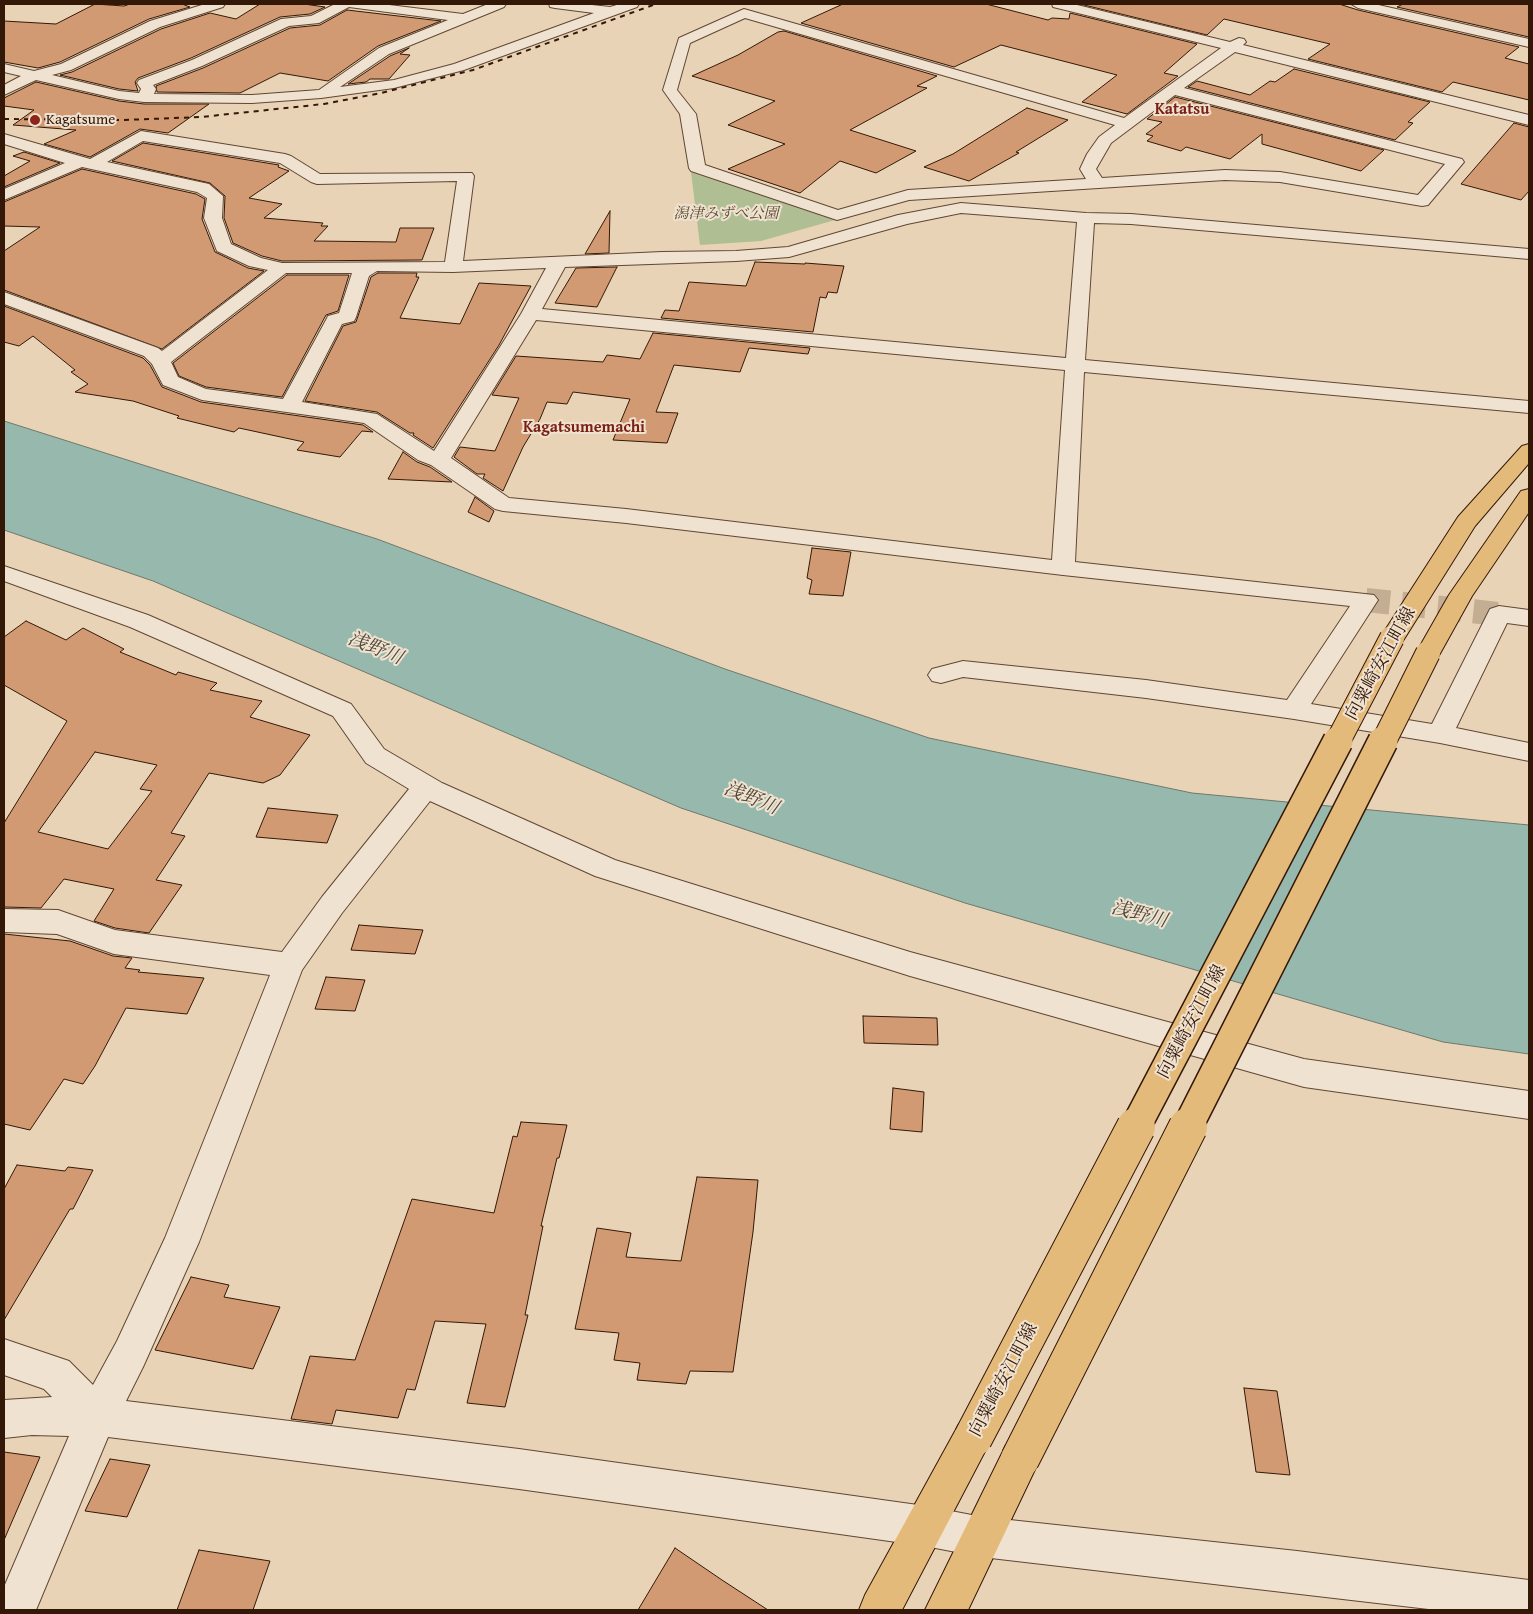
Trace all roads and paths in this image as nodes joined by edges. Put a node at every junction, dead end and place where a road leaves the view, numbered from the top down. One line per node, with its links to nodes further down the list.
1 (218, 4): 15 (street)
2 (345, 4): 19 (street)
3 (352, 4): 11 (street)
4 (499, 4): 11 (street)
5 (556, 4): 10 (street)
6 (632, 4): 10 (street)
7 (1058, 4): 13 (street)
8 (1086, 4): 13 (street)
9 (1358, 4): 12 (street)
10 (612, 11): 18 (street)
11 (463, 18): 18 (street)
12 (1529, 43)
13 (1236, 45): 16 (street); 20 (street); 21 (street)
14 (4, 68): 15 (street)
15 (35, 75): 17 (street); 19 (street)
16 (1173, 90): 22 (street); 25 (street)
17 (4, 91)
18 (321, 94): 19 (street)
19 (144, 98)
20 (1529, 111)
21 (1529, 120)
22 (1126, 122): 25 (street); 25 (street)
23 (4, 139): 24 (street)
24 (86, 163): 26 (street); 31 (street); 32 (street)
25 (1096, 182)
26 (4, 195)
27 (1086, 218): 28 (street); 29 (street); 36 (street)
28 (1529, 254)
29 (559, 261): 31 (street); 34 (street)
30 (374, 266): 31 (street); 32 (street); 37 (street)
31 (453, 267)
32 (282, 268): 35 (street)
33 (4, 298): 35 (street)
34 (530, 314): 36 (street); 40 (street)
35 (161, 361): 37 (street)
36 (1074, 364): 38 (street); 42 (street)
37 (289, 407): 40 (street)
38 (1529, 407)
39 (1529, 450): 56 (main road, 向粟崎安江町線, bridge)
40 (439, 460): 42 (street)
41 (1529, 496): 57 (main road, 向粟崎安江町線, bridge)
42 (1063, 568): 46 (street)
43 (4, 574): 49 (street)
44 (1529, 618): 47 (street)
45 (941, 675): 46 (street)
46 (1294, 710): 47 (street)
47 (1440, 734): 48 (street)
48 (1529, 752)
49 (426, 787): 51 (street); 52 (street)
50 (4, 920): 51 (street)
51 (289, 964): 54 (street)
52 (1529, 1105)
53 (4, 1357): 54 (street)
54 (97, 1417): 55 (street); 56 (street); 59 (street)
55 (4, 1419)
56 (925, 1526): 57 (street); 60 (main road, 向粟崎安江町線)
57 (982, 1537): 58 (street); 61 (main road, 向粟崎安江町線)
58 (1529, 1601)
59 (15, 1610)
60 (880, 1610)
61 (946, 1610)

